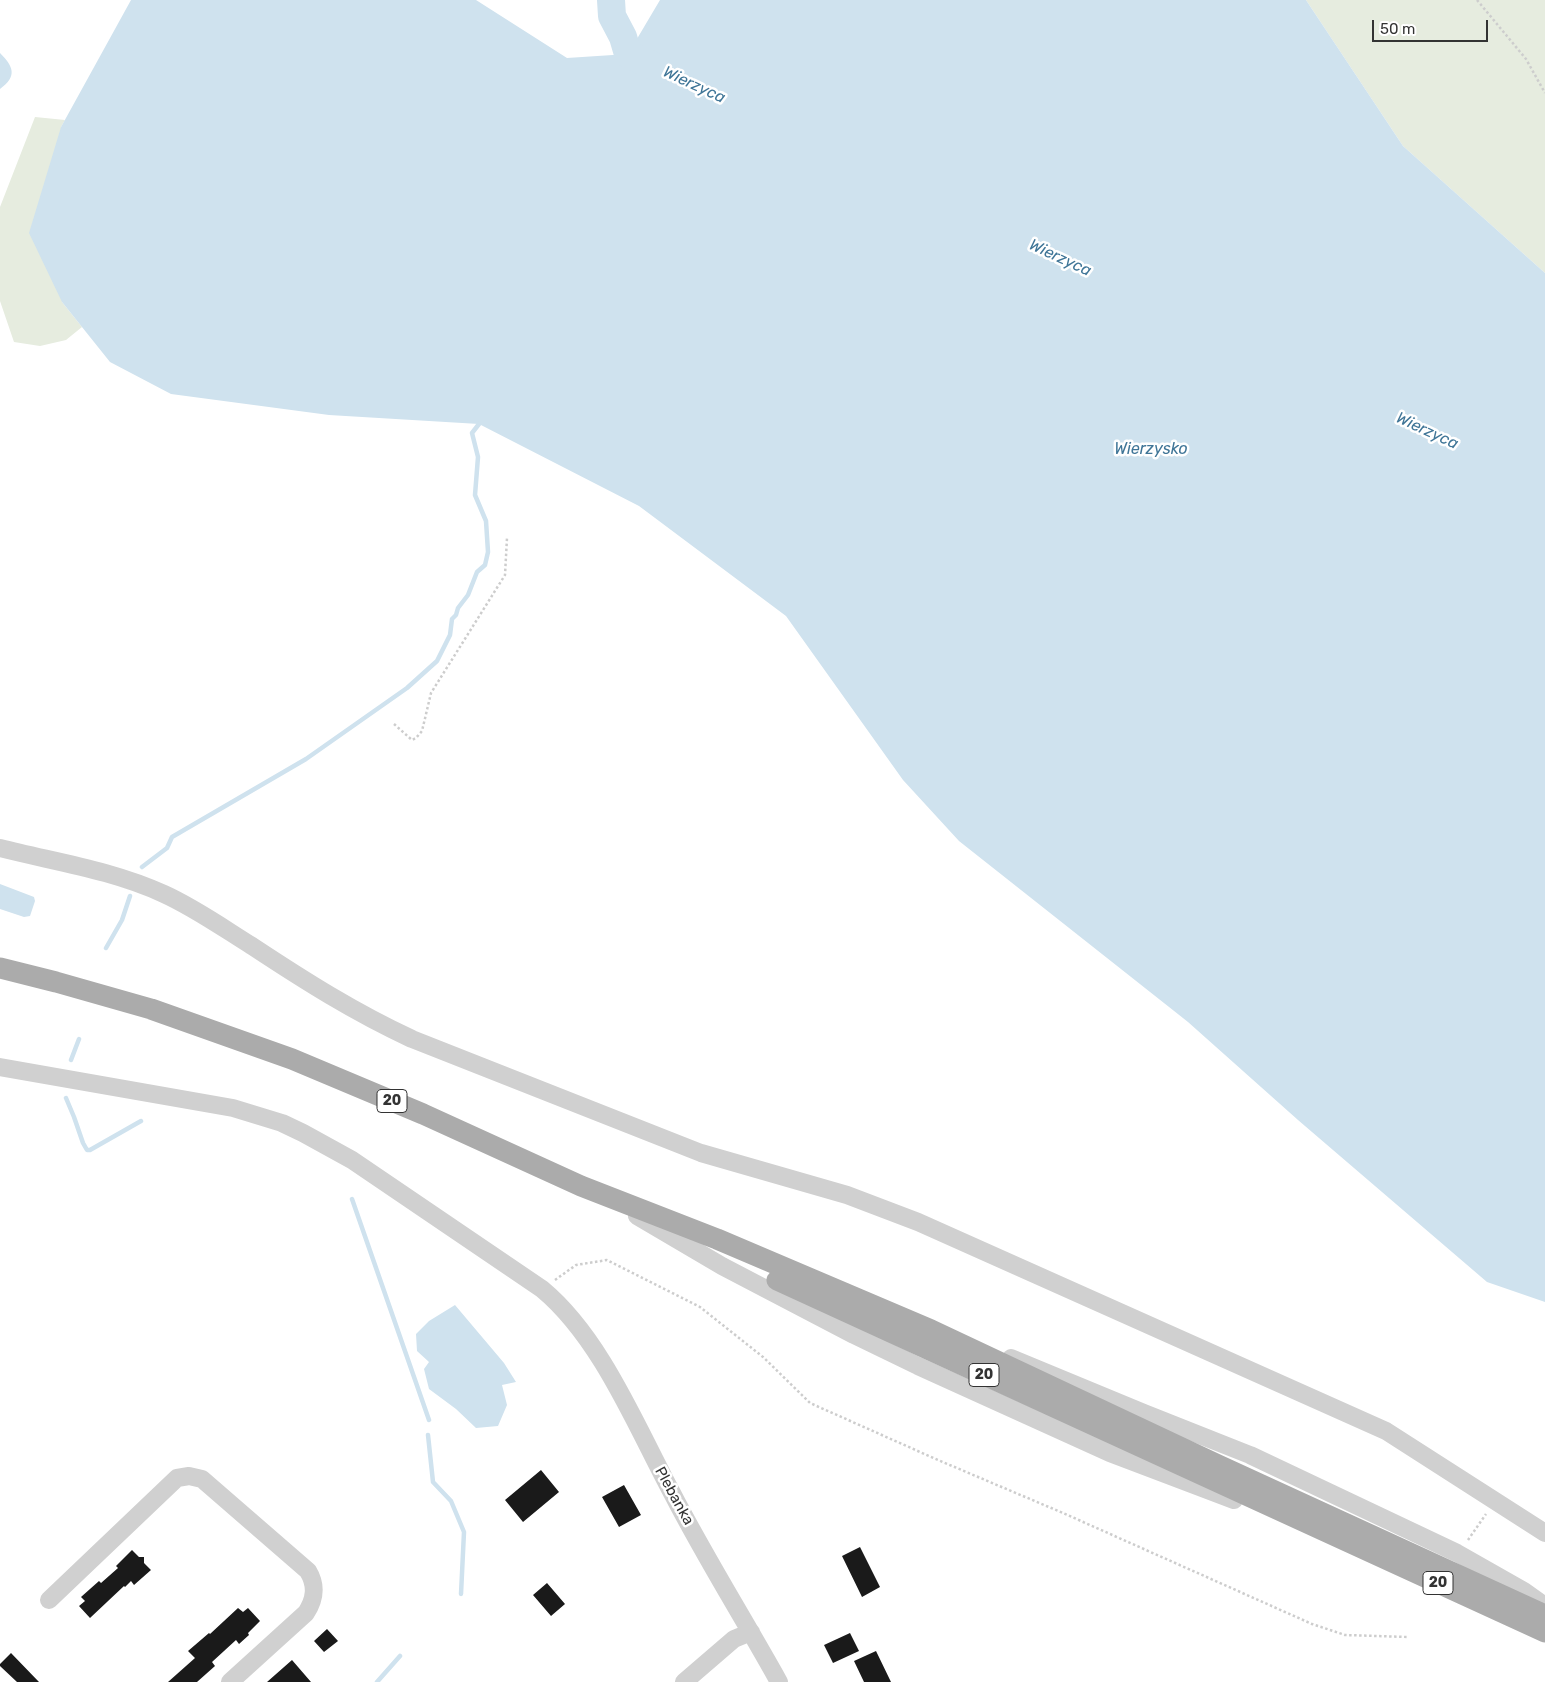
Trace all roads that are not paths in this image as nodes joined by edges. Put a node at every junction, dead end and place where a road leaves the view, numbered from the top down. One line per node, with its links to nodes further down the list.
1 (0, 848): 6 (street)
2 (0, 968): 4 (main road, 20)
3 (0, 1068): 10 (street, Plebanka)
4 (581, 1186): 5 (main road, 20); 11 (main road, 20)
5 (931, 1330): 8 (street); 9 (main road, 20)
6 (1545, 1533)
7 (49, 1600): 12 (street)
8 (1545, 1606)
9 (1545, 1615)
10 (751, 1632): 13 (street); 14 (street, Plebanka)
11 (1545, 1632)
12 (230, 1682)
13 (684, 1682)
14 (778, 1682)

